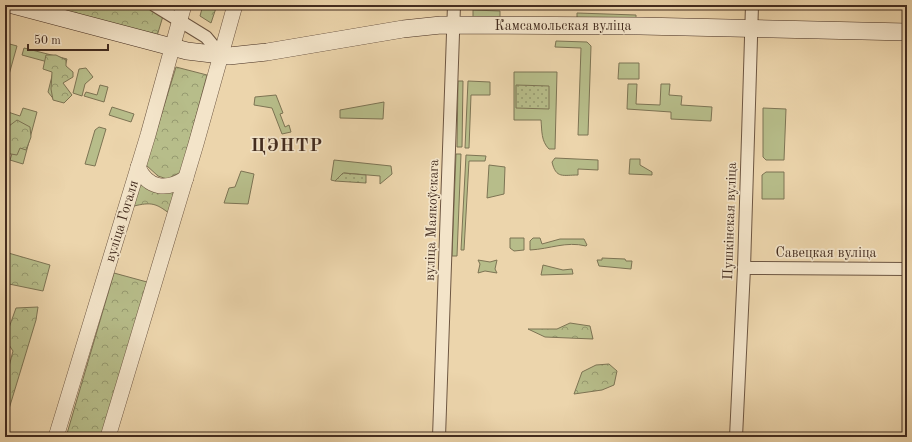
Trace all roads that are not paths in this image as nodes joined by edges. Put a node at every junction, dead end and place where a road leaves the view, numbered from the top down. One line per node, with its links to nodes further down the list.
1 (13, 5): 11 (main road, Камсамольская вуліца)
2 (154, 5): 7 (street)
3 (184, 5): 7 (street, вуліца Гогаля)
4 (235, 5): 12 (street)
5 (454, 5): 8 (street, вуліца Маякоўскага)
6 (752, 5): 9 (street, Пушкінская вуліца)
7 (180, 21): 11 (street, вуліца Гогаля); 12 (street)
8 (453, 25): 9 (main road, Камсамольская вуліца); 12 (main road, Камсамольская вуліца); 19 (street, вуліца Маякоўскага)
9 (751, 29): 10 (main road, Камсамольская вуліца); 15 (street, Пушкінская вуліца)
10 (907, 32)
11 (173, 48): 12 (main road, Камсамольская вуліца); 13 (street, вуліца Гогаля)
12 (221, 55): 14 (street)
13 (138, 166): 14 (street); 17 (street, вуліца Гогаля)
14 (186, 178): 18 (street)
15 (744, 268): 16 (street, Савецкая вуліца); 20 (street, Пушкінская вуліца)
16 (907, 269)
17 (56, 437)
18 (108, 437)
19 (439, 437)
20 (736, 437)

